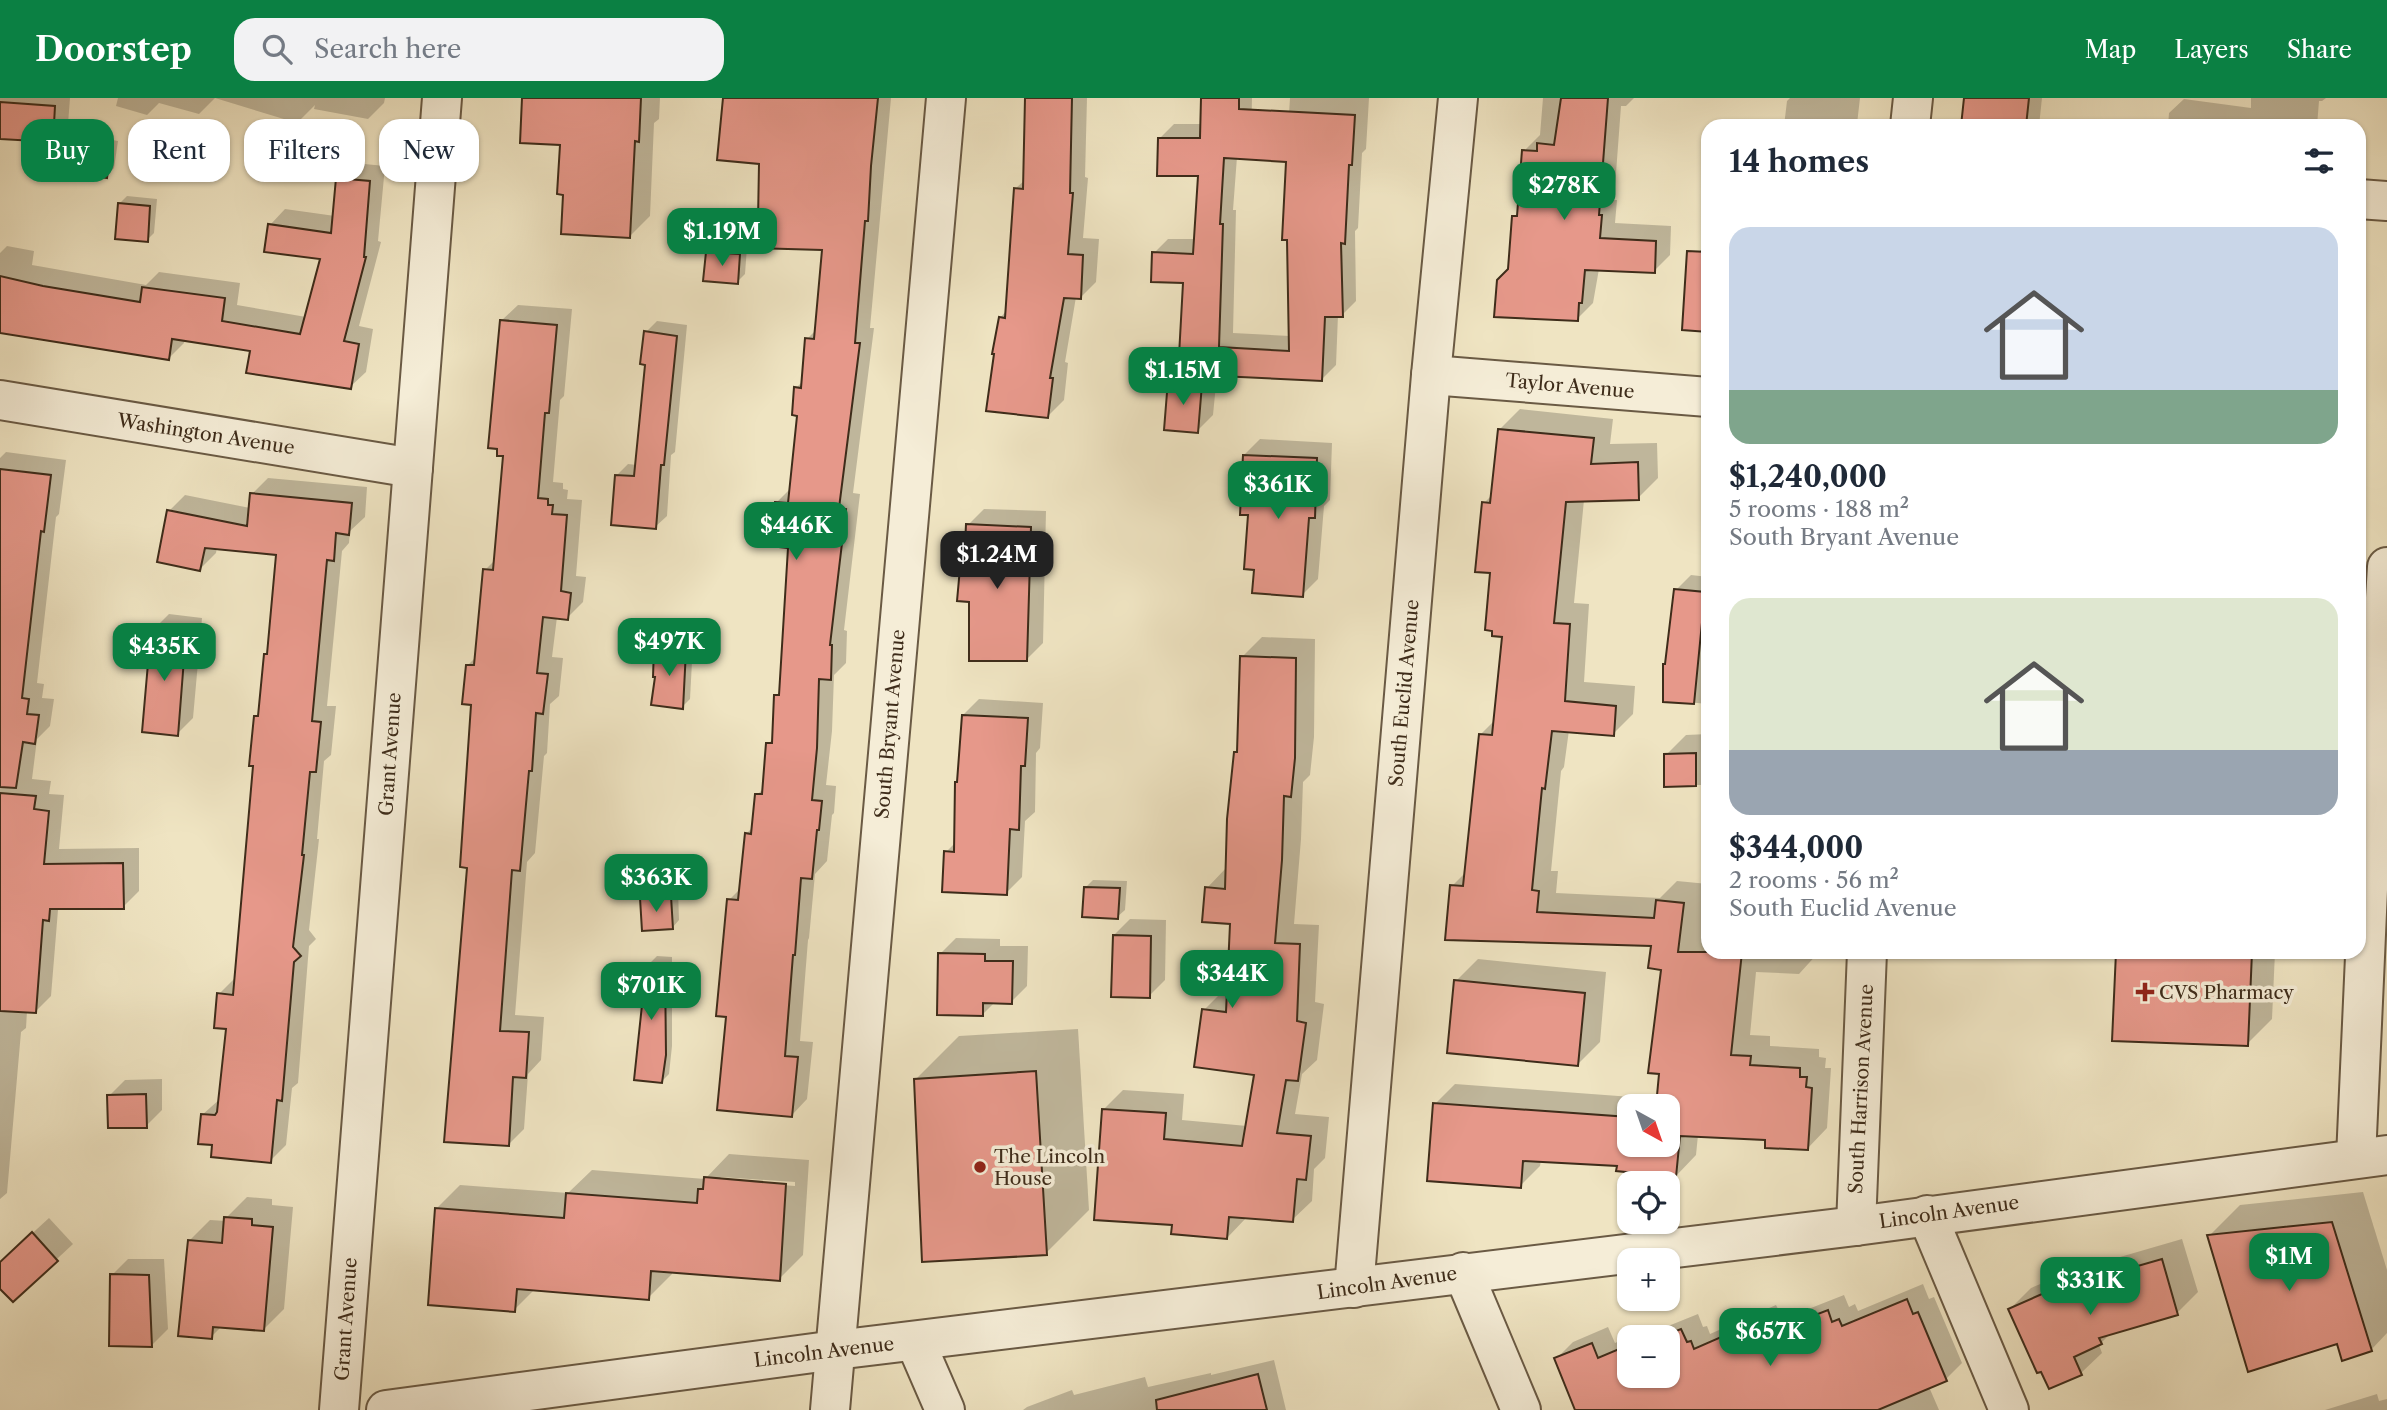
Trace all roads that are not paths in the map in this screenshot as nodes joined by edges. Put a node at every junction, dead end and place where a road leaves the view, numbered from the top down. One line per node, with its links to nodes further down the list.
1 (442, 98): 11 (street, Grant Avenue)
2 (946, 98): 21 (street, South Bryant Avenue)
3 (1458, 98): 8 (street, South Euclid Avenue)
4 (1913, 98): 5 (street)
5 (1911, 119)
6 (2366, 200): 7 (street)
7 (2387, 201)
8 (1431, 375): 9 (street, Taylor Avenue); 19 (street, South Euclid Avenue)
9 (1701, 396)
10 (0, 400): 11 (street, Washington Avenue)
11 (413, 468): 22 (street, Grant Avenue)
12 (2387, 567): 13 (street)
13 (2381, 770): 15 (street)
14 (1867, 959): 17 (street, South Harrison Avenue)
15 (2372, 1156): 16 (street, Lincoln Avenue)
16 (1927, 1215): 17 (street, Lincoln Avenue); 27 (street)
17 (1856, 1226): 18 (street, Lincoln Avenue)
18 (1463, 1272): 19 (street, Lincoln Avenue); 26 (street)
19 (1354, 1288): 20 (street, Lincoln Avenue)
20 (915, 1341): 21 (street, Lincoln Avenue); 25 (street)
21 (836, 1350): 23 (street, Lincoln Avenue); 24 (street, South Bryant Avenue)
22 (339, 1410)
23 (386, 1410)
24 (830, 1410)
25 (945, 1410)
26 (1521, 1410)
27 (2009, 1410)

